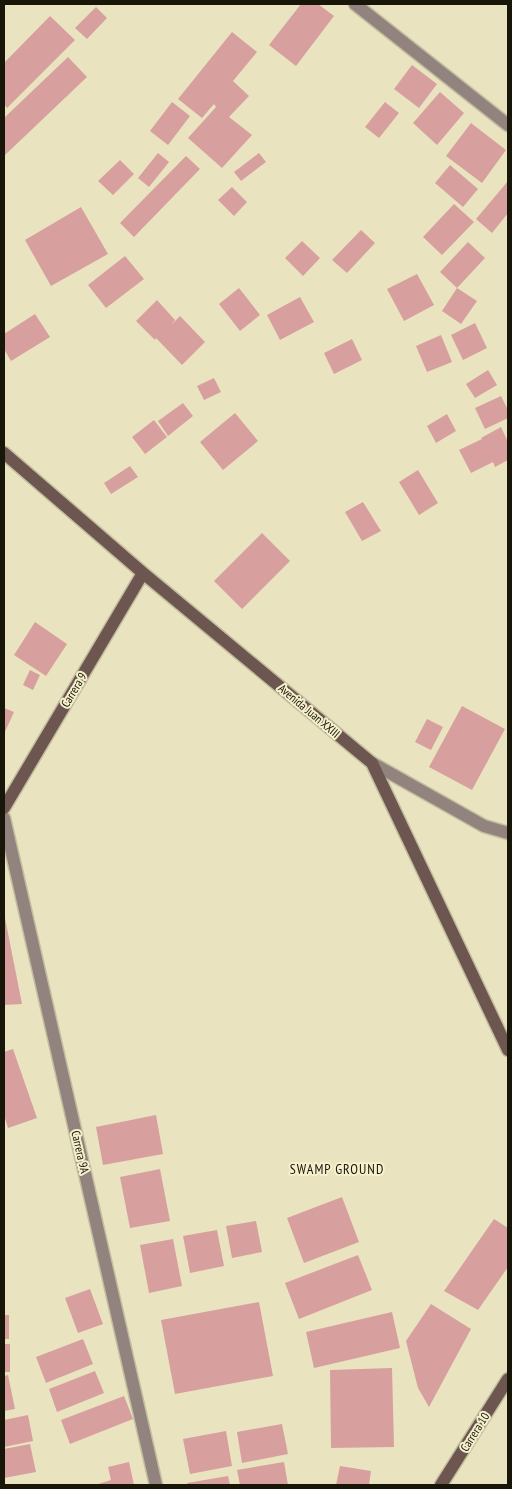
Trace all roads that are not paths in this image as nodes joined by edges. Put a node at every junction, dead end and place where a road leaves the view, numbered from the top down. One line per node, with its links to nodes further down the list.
1 (355, 4): 2 (street)
2 (508, 125)
3 (4, 453): 4 (street, Avenida Juan XXIII)
4 (144, 573): 5 (street, Avenida Juan XXIII); 6 (street, Carrera 9)
5 (372, 763): 8 (street); 9 (street, Avenida Juan XXIII)
6 (4, 808)
7 (4, 818): 11 (street, Carrera 9A)
8 (508, 833)
9 (508, 1050)
10 (508, 1379): 12 (street, Carrera 10)
11 (156, 1485)
12 (441, 1485)

